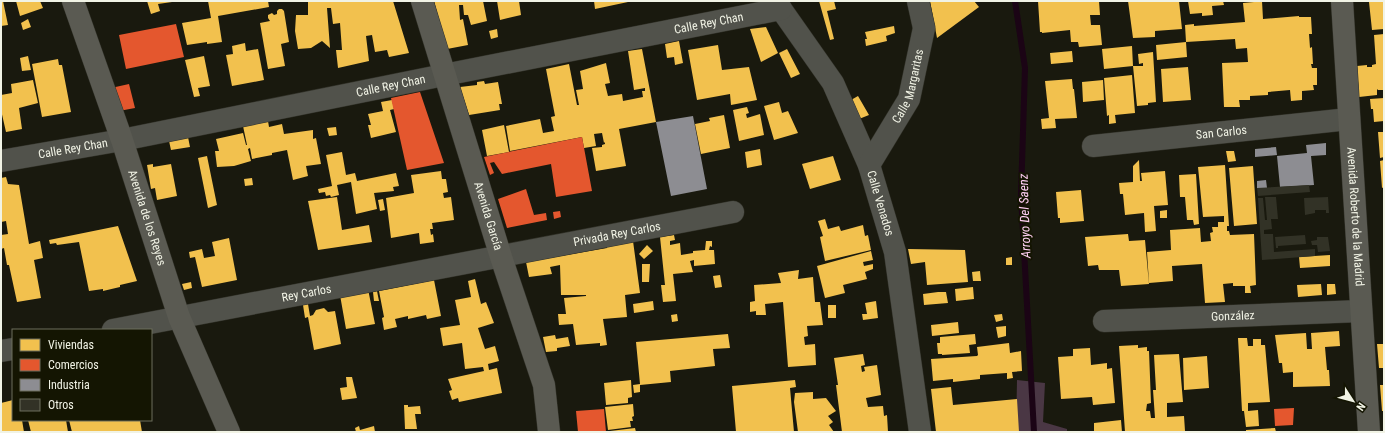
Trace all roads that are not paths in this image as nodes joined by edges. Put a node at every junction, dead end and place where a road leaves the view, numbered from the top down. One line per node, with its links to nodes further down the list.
1 (73, 1): 8 (main road, Avenida de los Reyes)
2 (422, 1): 6 (main road, Avenida García)
3 (918, 1): 11 (street, Calle Margaritas)
4 (1342, 1): 7 (main road, Avenida Roberto de la Madrid)
5 (777, 5): 6 (street, Calle Rey Chan); 11 (street, Calle Venados)
6 (444, 75): 8 (street, Calle Rey Chan); 13 (main road, Avenida García)
7 (1349, 119): 9 (street, San Carlos); 14 (main road, Avenida Roberto de la Madrid)
8 (122, 140): 10 (street, Calle Rey Chan); 15 (main road, Avenida de los Reyes)
9 (1093, 146)
10 (1, 161)
11 (869, 165): 22 (street, Calle Venados)
12 (733, 212): 13 (street, Privada Rey Carlos)
13 (501, 257): 15 (street, Rey Carlos); 21 (main road, Avenida García)
14 (1361, 311): 16 (street, González); 23 (main road, Avenida Roberto de la Madrid)
15 (179, 317): 17 (street, Rey Carlos); 20 (main road, Avenida de los Reyes)
16 (1104, 321)
17 (118, 329)
18 (12, 349): 19 (street)
19 (1, 352)
20 (229, 432)
21 (549, 432)
22 (920, 432)
23 (1369, 432)

